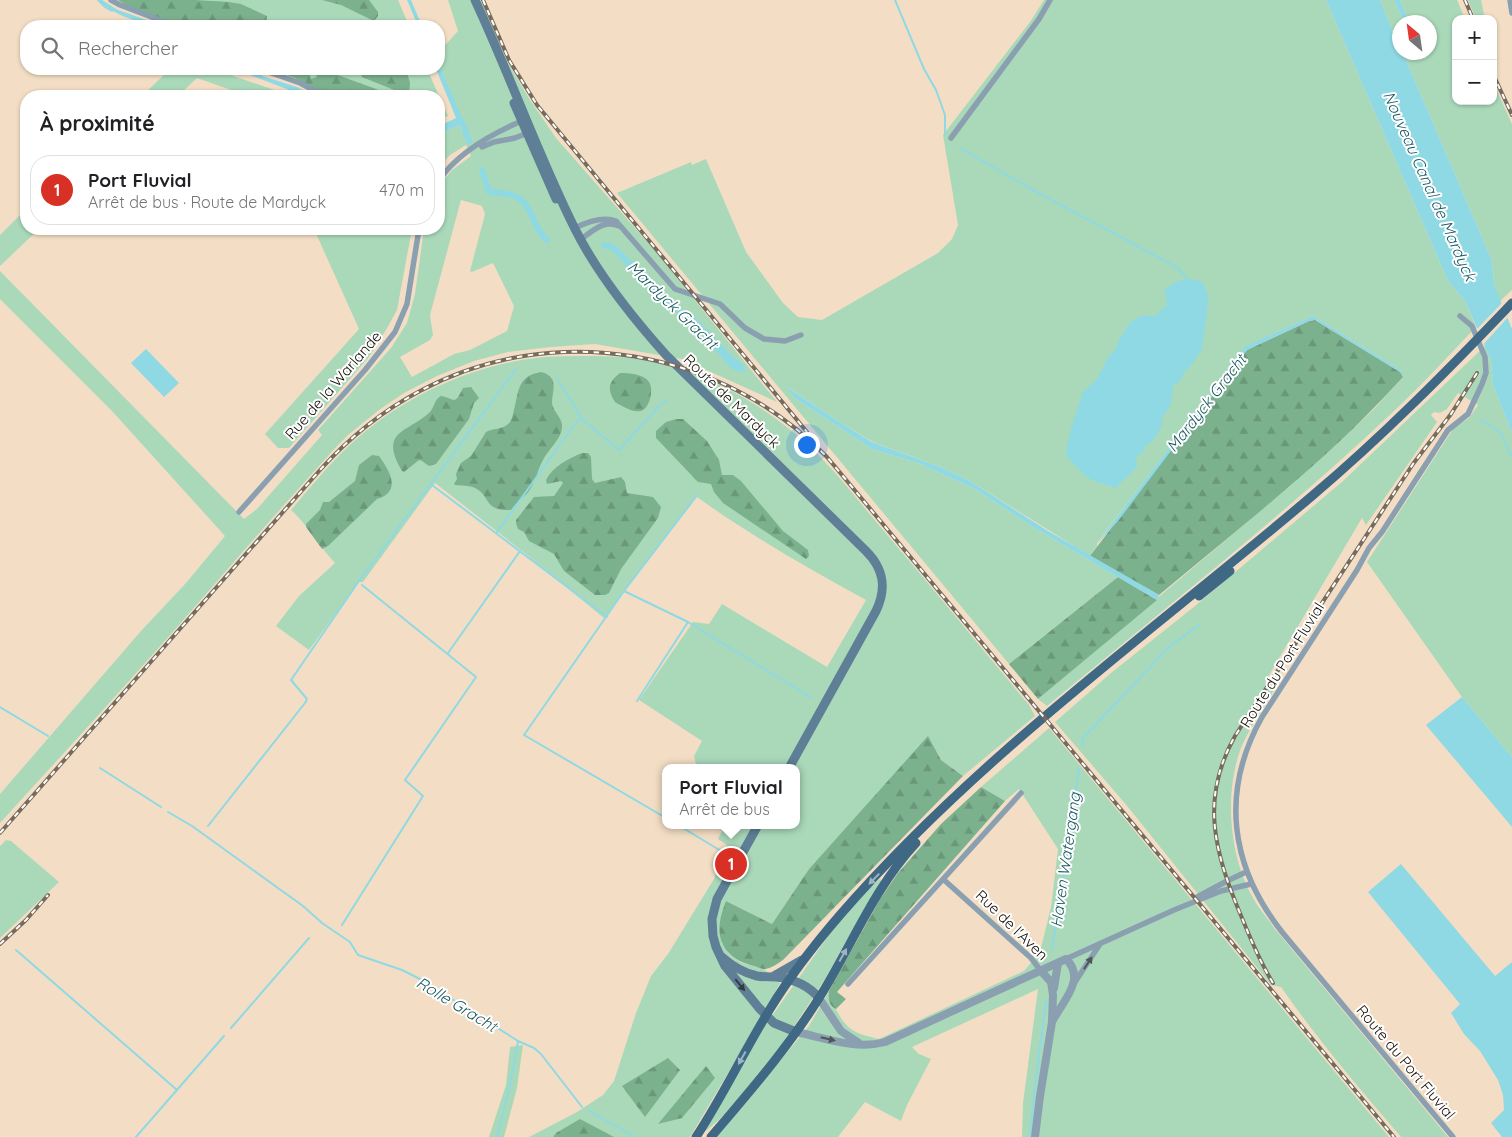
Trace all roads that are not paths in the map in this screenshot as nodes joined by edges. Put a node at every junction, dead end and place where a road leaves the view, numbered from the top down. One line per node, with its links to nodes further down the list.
1 (111, 0): 6 (street)
2 (474, 0): 9 (main road, Route de Mardyck)
3 (1050, 0): 11 (street)
4 (1510, 0): 5 (street)
5 (1512, 13)
6 (159, 20)
7 (279, 75): 8 (street)
8 (313, 90)
9 (524, 120): 10 (main road, Route de Mardyck); 12 (street)
10 (529, 132): 12 (street); 14 (main road, Route de Mardyck)
11 (951, 138)
12 (462, 157): 13 (street)
13 (445, 172)
14 (575, 228): 15 (street); 17 (main road, Route de Mardyck)
15 (625, 230): 17 (street); 21 (street)
16 (418, 235): 23 (street, Rue de la Warlande)
17 (581, 239): 25 (main road, Route de Mardyck)
18 (1512, 303): 22 (main road)
19 (1512, 310): 22 (main road)
20 (1460, 316): 28 (street, Route du Port Fluvial)
21 (801, 335)
22 (1474, 347): 24 (main road)
23 (239, 512)
24 (1033, 730): 34 (main road, one-way to 34); 42 (main road, one-way to 24)
25 (791, 764)
26 (1021, 793): 29 (street)
27 (756, 829): 33 (main road)
28 (1246, 872): 30 (street, Route du Port Fluvial); 31 (street)
29 (943, 879): 36 (street, Rue de l'Aven); 40 (street)
30 (1251, 884): 31 (street); 50 (street, Route du Port Fluvial)
31 (1174, 910): 32 (street)
32 (1101, 943): 35 (street); 39 (street, one-way to 32)
33 (717, 951): 37 (main road); 43 (main road, one-way to 43)
34 (806, 958): 37 (main road); 38 (main road)
35 (1062, 961): 36 (street); 39 (street, Rue de l'Aven); 41 (street, Rue de l'Aven)
36 (1040, 971): 41 (street, Rue de l'Aven); 46 (street)
37 (772, 977): 38 (main road)
38 (790, 980): 42 (main road); 43 (main road)
39 (1075, 982): 44 (street, Rue de l'Aven)
40 (848, 984)
41 (1053, 995): 44 (street, Rue de l'Aven)
42 (819, 998): 45 (main road); 46 (street)
43 (766, 1016): 45 (main road); 47 (main road, one-way to 47)
44 (1052, 1022): 49 (street, Rue de l'Aven)
45 (796, 1032): 46 (street, one-way to 46); 48 (main road)
46 (860, 1044)
47 (696, 1137)
48 (711, 1137)
49 (1036, 1137)
50 (1453, 1137)

